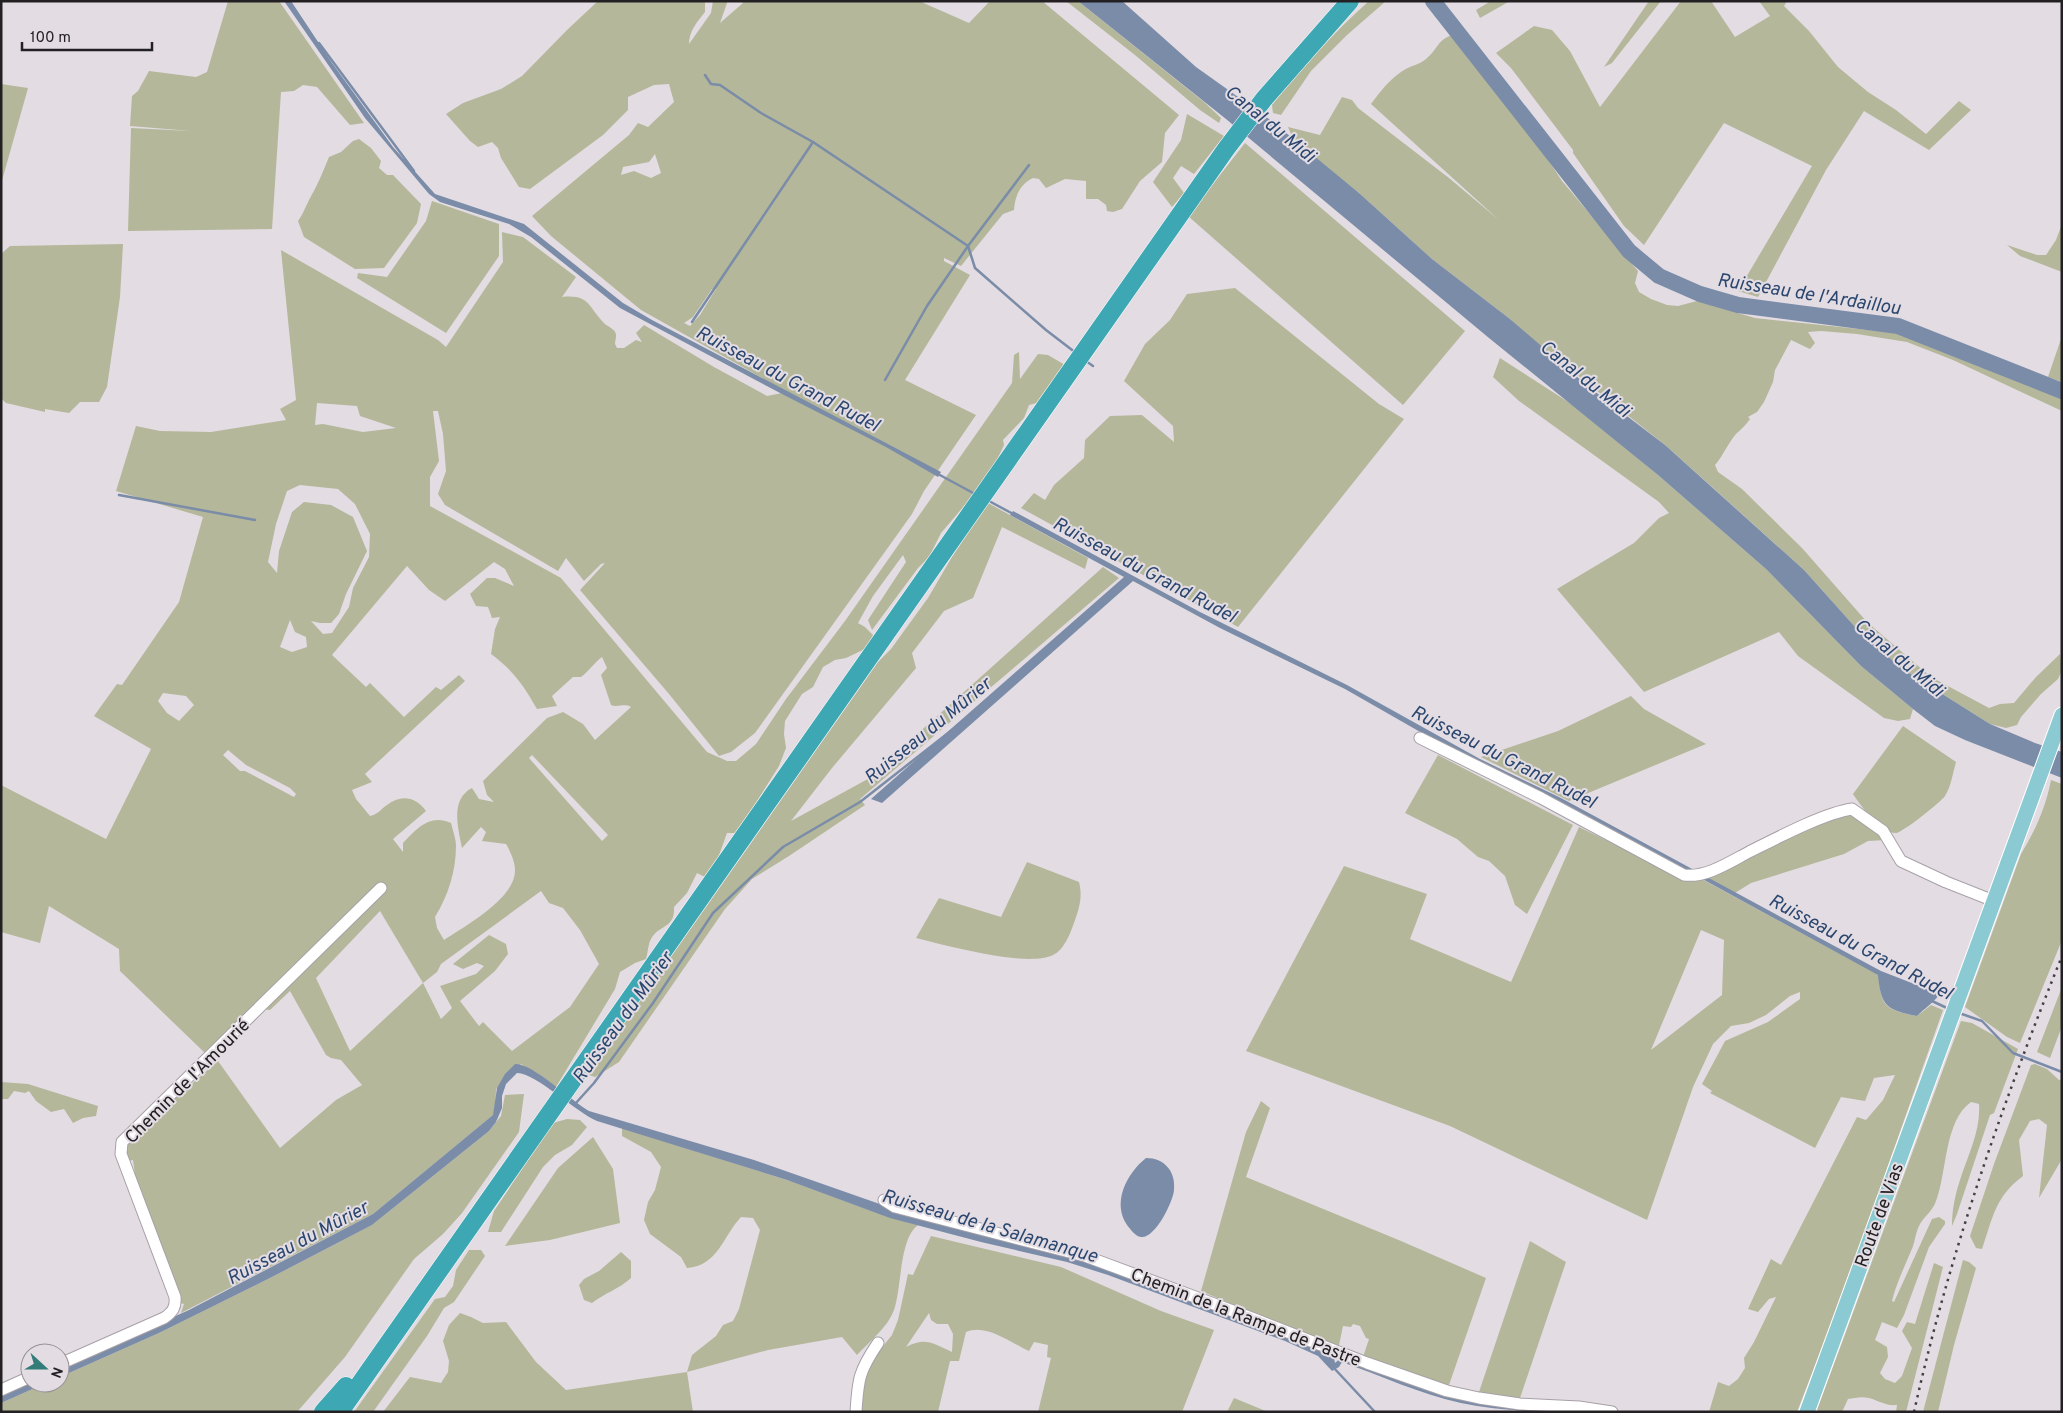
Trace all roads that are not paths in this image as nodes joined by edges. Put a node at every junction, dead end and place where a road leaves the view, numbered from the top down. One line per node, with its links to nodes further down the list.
1 (1350, 1): 3 (highway)
2 (1357, 1): 3 (highway)
3 (1318, 37): 9 (highway)
4 (2062, 715): 7 (main road, Route de Vias)
5 (1420, 738): 7 (street)
6 (381, 888): 12 (street, Chemin de l'Amourié)
7 (1994, 901): 20 (main road, Route de Vias)
8 (884, 1200): 19 (street, Chemin de la Rampe de Pastre)
9 (427, 1287): 10 (highway); 15 (highway)
10 (391, 1340): 16 (highway); 17 (highway)
11 (878, 1343): 18 (street)
12 (70, 1360)
13 (20, 1381): 14 (street)
14 (1, 1390)
15 (323, 1412)
16 (340, 1412)
17 (344, 1412)
18 (856, 1412)
19 (1612, 1412)
20 (1807, 1412)

